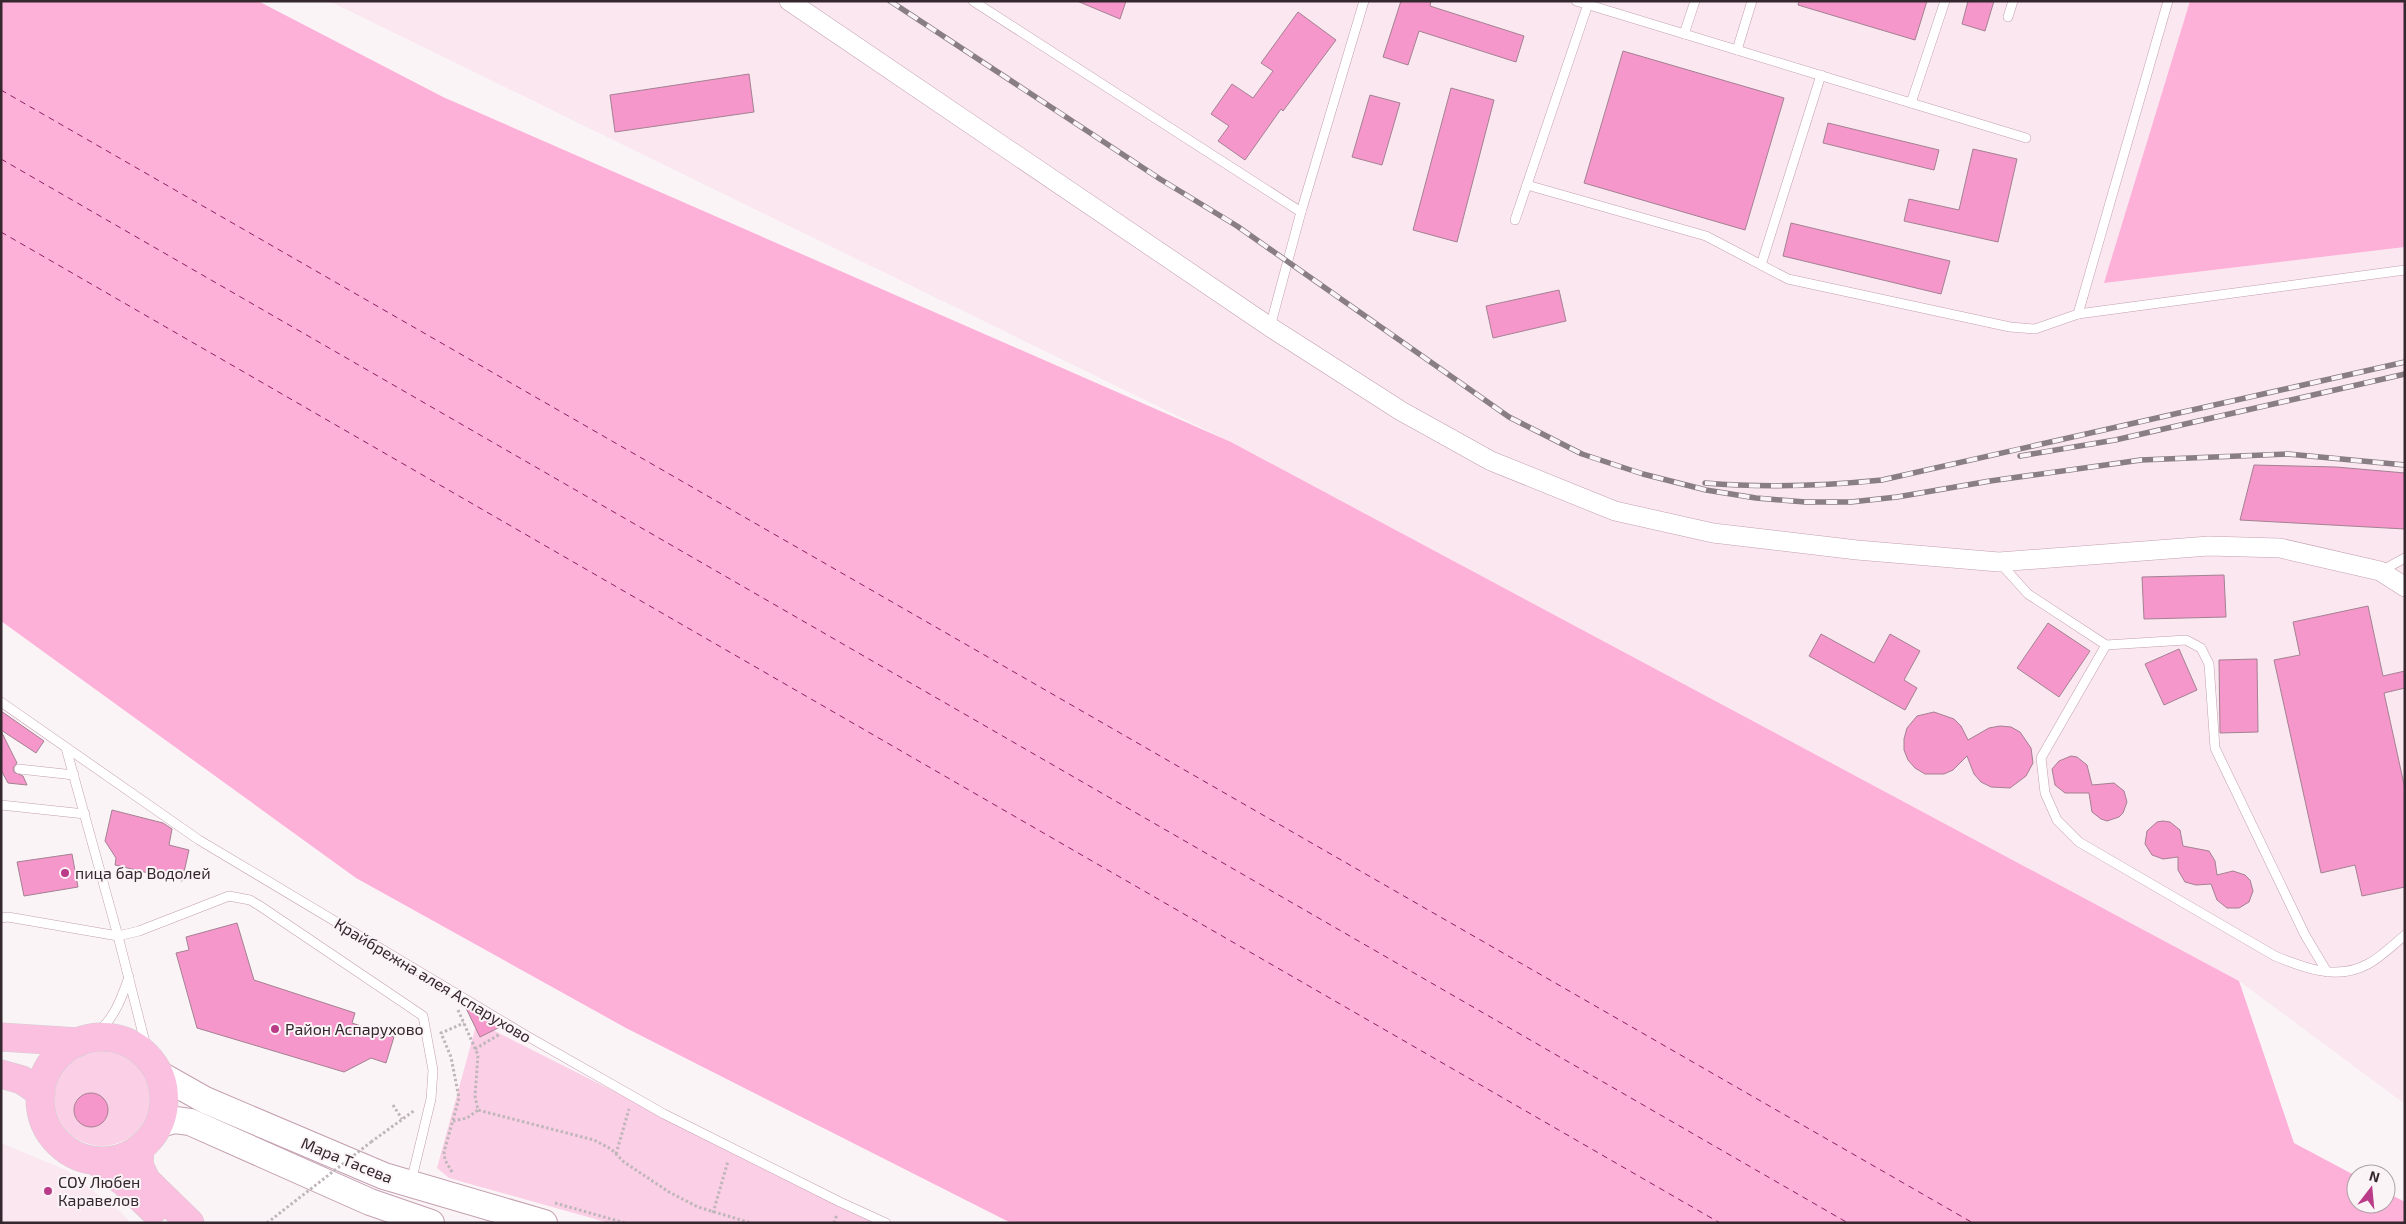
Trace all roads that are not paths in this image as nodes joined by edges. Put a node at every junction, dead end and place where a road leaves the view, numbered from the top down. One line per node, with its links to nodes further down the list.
1 (789, 1): 23 (street)
2 (974, 1): 18 (lane)
3 (1364, 1): 18 (lane)
4 (1576, 1): 10 (lane)
5 (1695, 1): 12 (lane)
6 (1752, 1): 13 (lane)
7 (1945, 1): 15 (lane)
8 (2013, 1): 11 (lane)
9 (2168, 1): 22 (lane)
10 (1588, 3): 12 (lane); 17 (lane)
11 (2008, 18)
12 (1684, 34): 13 (lane)
13 (1737, 50): 14 (lane)
14 (1821, 75): 15 (lane); 20 (lane)
15 (1912, 103): 16 (lane)
16 (2026, 138)
17 (1527, 185): 19 (lane); 20 (lane)
18 (1301, 212): 23 (lane)
19 (1515, 220)
20 (1761, 265): 22 (lane)
21 (2405, 270): 22 (lane)
22 (2078, 314)
23 (1270, 327): 25 (street)
24 (2405, 558): 26 (lane)
25 (1999, 562): 26 (street); 28 (lane)
26 (2380, 571): 27 (street)
27 (2405, 586)
28 (2106, 645): 38 (lane); 38 (lane)
29 (1, 702): 30 (lane, Крайбрежна алея Аспарухово)
30 (66, 748): 32 (lane); 53 (lane, Крайбрежна алея Аспарухово)
31 (19, 769): 32 (lane)
32 (74, 775): 34 (lane)
33 (1, 805): 34 (lane)
34 (84, 814): 37 (lane)
35 (4, 916): 37 (lane)
36 (2405, 935): 38 (lane)
37 (118, 936): 39 (lane); 48 (lane)
38 (2327, 972)
39 (129, 976): 41 (lane); 42 (lane)
40 (1, 1037): 41 (main road)
41 (85, 1040): 42 (main road); 44 (main road)
42 (154, 1066): 45 (main road); 48 (main road, Мара Тасева)
43 (1, 1074): 44 (main road)
44 (41, 1093): 47 (main road)
45 (160, 1124): 46 (main road); 52 (main road, Мара Тасева)
46 (140, 1148): 47 (main road); 51 (main road)
47 (96, 1161): 50 (main road)
48 (410, 1185): 49 (main road, Мара Тасева)
49 (547, 1212)
50 (167, 1223)
51 (190, 1223)
52 (431, 1223)
53 (886, 1223)

